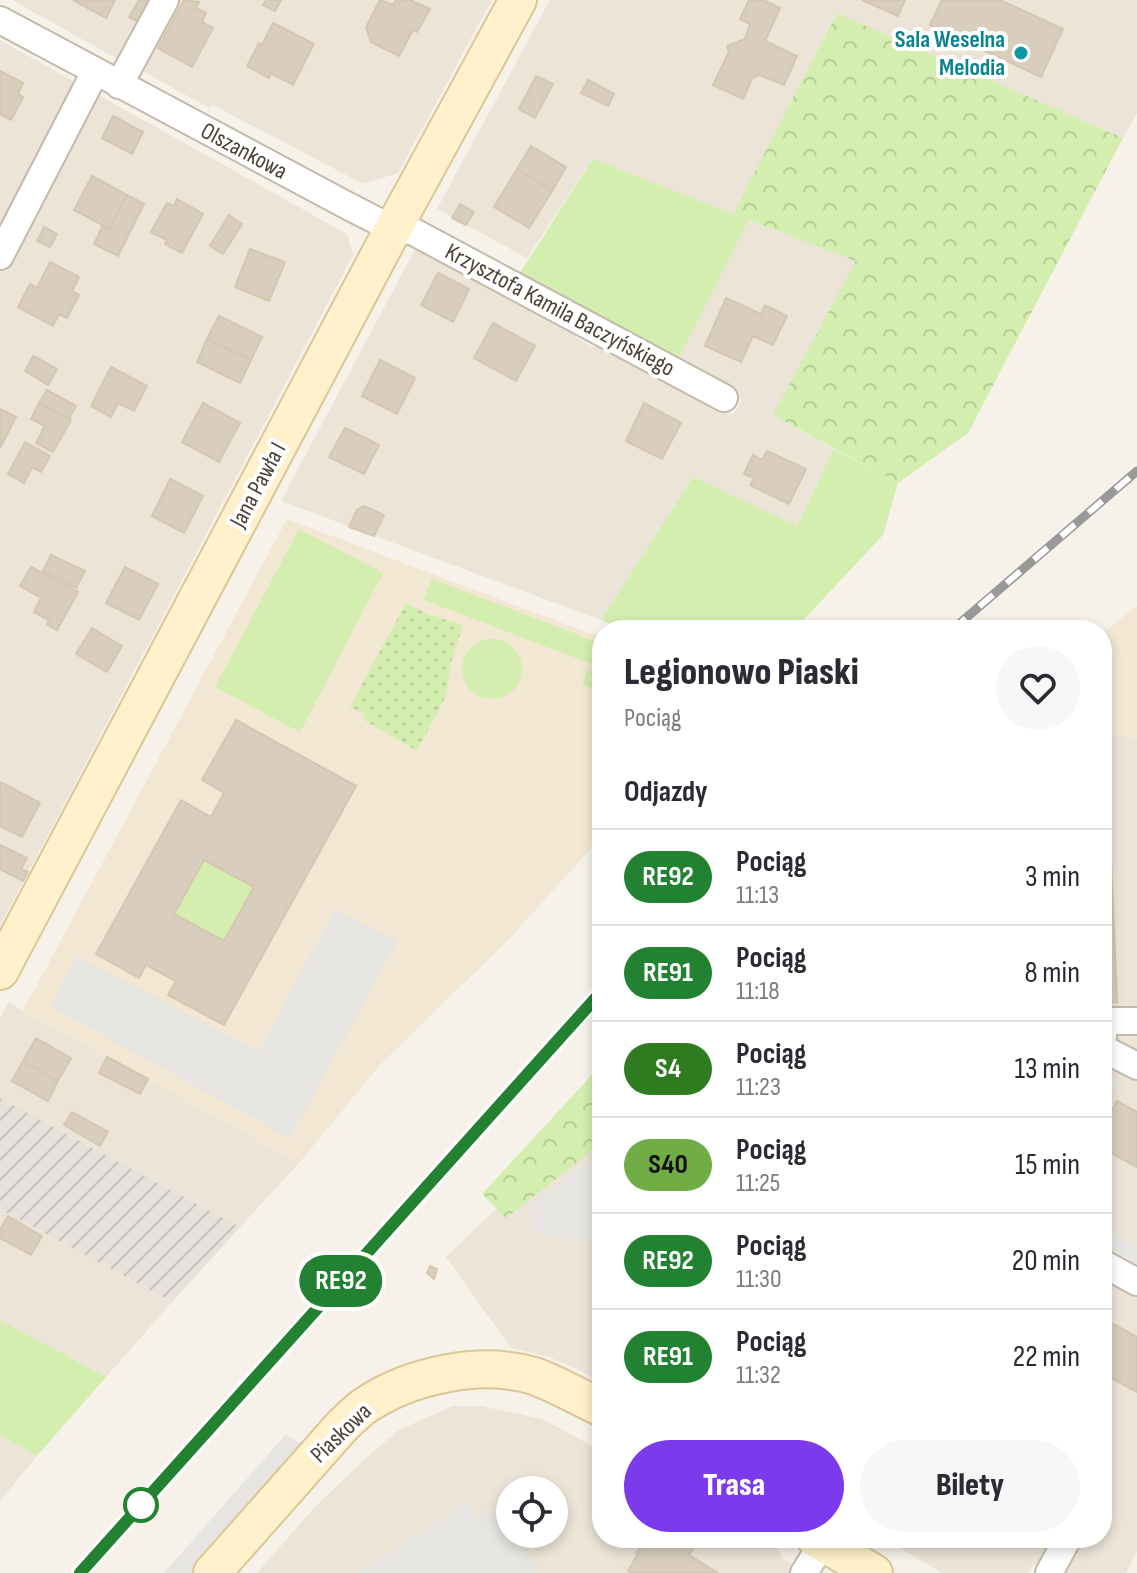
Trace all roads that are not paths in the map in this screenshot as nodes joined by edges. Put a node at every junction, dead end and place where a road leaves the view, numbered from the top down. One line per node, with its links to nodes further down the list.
1 (165, 0): 5 (street)
2 (518, 0): 6 (street, Jana Pawła I)
3 (0, 20): 4 (street, Olszankowa)
4 (95, 72): 5 (street, Olszankowa); 7 (street)
5 (119, 85): 6 (street, Olszankowa)
6 (393, 229): 8 (street, Krzysztofa Kamila Baczyńskiego); 9 (street, Jana Pawła I)
7 (0, 256)
8 (724, 398)
9 (0, 971)
10 (1112, 1021): 11 (street)
11 (1137, 1021)
12 (1112, 1053): 13 (street)
13 (1137, 1066)
14 (1112, 1268): 15 (street)
15 (1137, 1282)
16 (592, 1403): 20 (street, Piaskowa)
17 (815, 1548): 21 (street)
18 (832, 1548): 22 (street)
19 (1063, 1548): 23 (street)
20 (212, 1573)
21 (804, 1573)
22 (874, 1573)
23 (1049, 1573)

